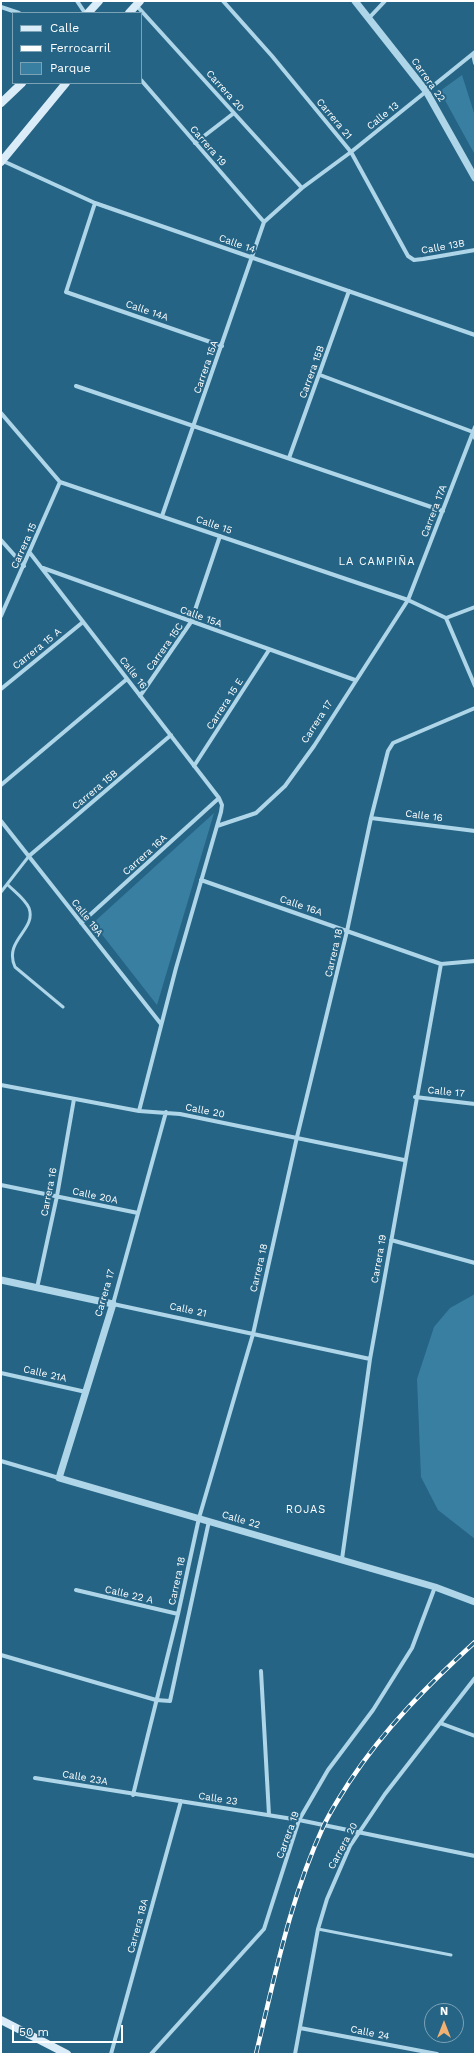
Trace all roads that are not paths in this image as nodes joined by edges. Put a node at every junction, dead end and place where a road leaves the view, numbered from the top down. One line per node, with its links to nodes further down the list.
1 (77, 1): 9 (street)
2 (99, 1): 10 (main road)
3 (223, 1): 22 (street, Carrera 21)
4 (355, 1): 12 (street, Carrera 22)
5 (385, 1): 12 (street)
6 (138, 3): 11 (main road); 20 (street, Carrera 20)
7 (1, 6): 8 (street)
8 (17, 12)
9 (84, 12)
10 (89, 12)
11 (130, 12)
12 (368, 18): 18 (street, Carrera 22)
13 (474, 53): 14 (street); 18 (street, Calle 13)
14 (475, 63)
15 (142, 81): 21 (street, Carrera 19)
16 (21, 84): 19 (main road)
17 (65, 84): 23 (main road)
18 (426, 91): 22 (street, Calle 13); 24 (street, Carrera 22)
19 (1, 103)
20 (234, 113): 21 (street); 25 (street, Carrera 20)
21 (195, 143): 27 (street, Carrera 19)
22 (351, 152): 25 (street, Calle 13); 30 (street, Carrera 21)
23 (1, 160): 26 (street, Calle 14)
24 (475, 178)
25 (302, 188): 27 (street, Calle 13)
26 (95, 203): 29 (street, Calle 14); 33 (street, Calle 14A)
27 (264, 222): 29 (street, Carrera 15A)
28 (475, 250): 30 (street, Calle 13B)
29 (252, 258): 31 (street, Calle 14); 33 (street, Carrera 15A)
30 (414, 260)
31 (349, 291): 32 (street, Calle 14); 34 (street, Carrera 15B)
32 (475, 335)
33 (222, 346): 37 (street, Carrera 15A)
34 (320, 375): 39 (street); 41 (street, Carrera 15B)
35 (76, 386): 37 (street)
36 (1, 413): 42 (street)
37 (194, 427): 41 (street); 44 (street, Carrera 15A)
38 (475, 427): 39 (street, Carrera 17A)
39 (473, 432): 40 (street); 43 (street, Carrera 17A)
40 (475, 438)
41 (289, 458): 43 (street)
42 (60, 482): 44 (street, Calle 15); 47 (street, Carrera 15)
43 (443, 511): 50 (street, Carrera 17A)
44 (162, 516): 45 (street, Calle 15)
45 (220, 536): 50 (street, Calle 15); 55 (street, Carrera 15C)
46 (1, 540): 48 (street)
47 (30, 553): 48 (street, Carrera 15); 49 (street, Calle 16)
48 (24, 566): 52 (street, Carrera 15)
49 (42, 568): 54 (street, Calle 16); 55 (street, Calle 15A)
50 (408, 600): 53 (street, Calle 15); 58 (street, Carrera 17)
51 (475, 607): 53 (street)
52 (1, 616)
53 (446, 618): 59 (street)
54 (83, 622): 57 (street, Calle 16); 60 (street, Carrera 15 A)
55 (192, 622): 56 (street, Calle 15A); 61 (street, Carrera 15C)
56 (269, 650): 58 (street, Calle 15A); 64 (street, Carrera 15 E)
57 (127, 679): 61 (street, Calle 16); 65 (street)
58 (355, 680): 69 (street, Carrera 17)
59 (475, 686)
60 (1, 689)
61 (140, 696): 63 (street, Calle 16)
62 (475, 708): 67 (street, Carrera 18)
63 (171, 735): 64 (street, Calle 16); 71 (street, Carrera 15B)
64 (194, 766): 66 (street, Calle 16)
65 (1, 785)
66 (219, 798): 69 (street, Calle 16); 75 (street, Carrera 16A)
67 (371, 818): 70 (street, Calle 16); 76 (street, Carrera 18)
68 (1, 821): 71 (street, Calle 19A)
69 (217, 826): 72 (street)
70 (475, 831)
71 (29, 856): 73 (lane); 75 (street, Calle 19A)
72 (201, 880): 76 (street, Calle 16A); 80 (street)
73 (8, 885): 74 (lane); 79 (lane)
74 (1, 892)
75 (81, 923): 80 (street, Calle 19A)
76 (347, 931): 78 (street, Calle 16A); 87 (street, Carrera 18)
77 (475, 961): 78 (street)
78 (441, 964): 82 (street, Carrera 19)
79 (63, 1007)
80 (161, 1024): 85 (street)
81 (1, 1085): 83 (street, Calle 20)
82 (415, 1097): 84 (street, Calle 17); 88 (street, Carrera 19)
83 (74, 1099): 85 (street, Calle 20); 90 (street, Carrera 16)
84 (475, 1104)
85 (139, 1111): 86 (street, Calle 20)
86 (166, 1112): 87 (street, Calle 20); 91 (street, Carrera 17)
87 (297, 1137): 88 (street, Calle 20); 97 (street, Carrera 18)
88 (404, 1160): 92 (street, Carrera 19)
89 (1, 1185): 90 (street, Calle 20A)
90 (57, 1196): 91 (street, Calle 20A); 95 (street, Carrera 16)
91 (138, 1213): 96 (street, Carrera 17)
92 (390, 1240): 93 (street); 98 (street, Carrera 19)
93 (475, 1264)
94 (1, 1280): 95 (street, Calle 21)
95 (37, 1288): 96 (street, Calle 21)
96 (112, 1304): 97 (street, Calle 21); 100 (street, Carrera 17)
97 (253, 1334): 98 (street, Calle 21); 103 (street, Carrera 18)
98 (370, 1359): 105 (street, Carrera 19)
99 (1, 1373): 100 (street, Calle 21A)
100 (86, 1392): 102 (street, Carrera 17)
101 (1, 1461): 102 (street, Calle 22)
102 (59, 1478): 103 (street, Calle 22)
103 (199, 1518): 104 (street, Calle 22); 109 (street, Carrera 18)
104 (208, 1524): 105 (street, Calle 22); 113 (street)
105 (342, 1560): 106 (street, Calle 22)
106 (435, 1587): 108 (street, Calle 22); 120 (street, Carrera 19)
107 (76, 1590): 109 (street, Calle 22 A)
108 (475, 1602)
109 (178, 1614): 113 (street, Carrera 18)
110 (1, 1655): 113 (street)
111 (261, 1671): 119 (street)
112 (475, 1678): 114 (street, Carrera 20)
113 (156, 1700): 117 (street, Carrera 18)
114 (440, 1723): 115 (street); 121 (street, Carrera 20)
115 (475, 1736)
116 (35, 1778): 117 (street, Calle 23A)
117 (133, 1795): 118 (street, Calle 23)
118 (181, 1801): 119 (street, Calle 23); 128 (street, Carrera 18A)
119 (269, 1815): 120 (street, Calle 23)
120 (299, 1820): 121 (street, Calle 23); 129 (street, Carrera 19)
121 (359, 1832): 122 (street); 123 (street, Carrera 20)
122 (475, 1856)
123 (318, 1929): 124 (lane); 126 (street, Carrera 20)
124 (452, 1955)
125 (1, 2020): 127 (main road)
126 (300, 2028): 130 (street, Carrera 20); 131 (street, Calle 24)
127 (67, 2054)
128 (111, 2054)
129 (152, 2054)
130 (295, 2054)
131 (437, 2054)

